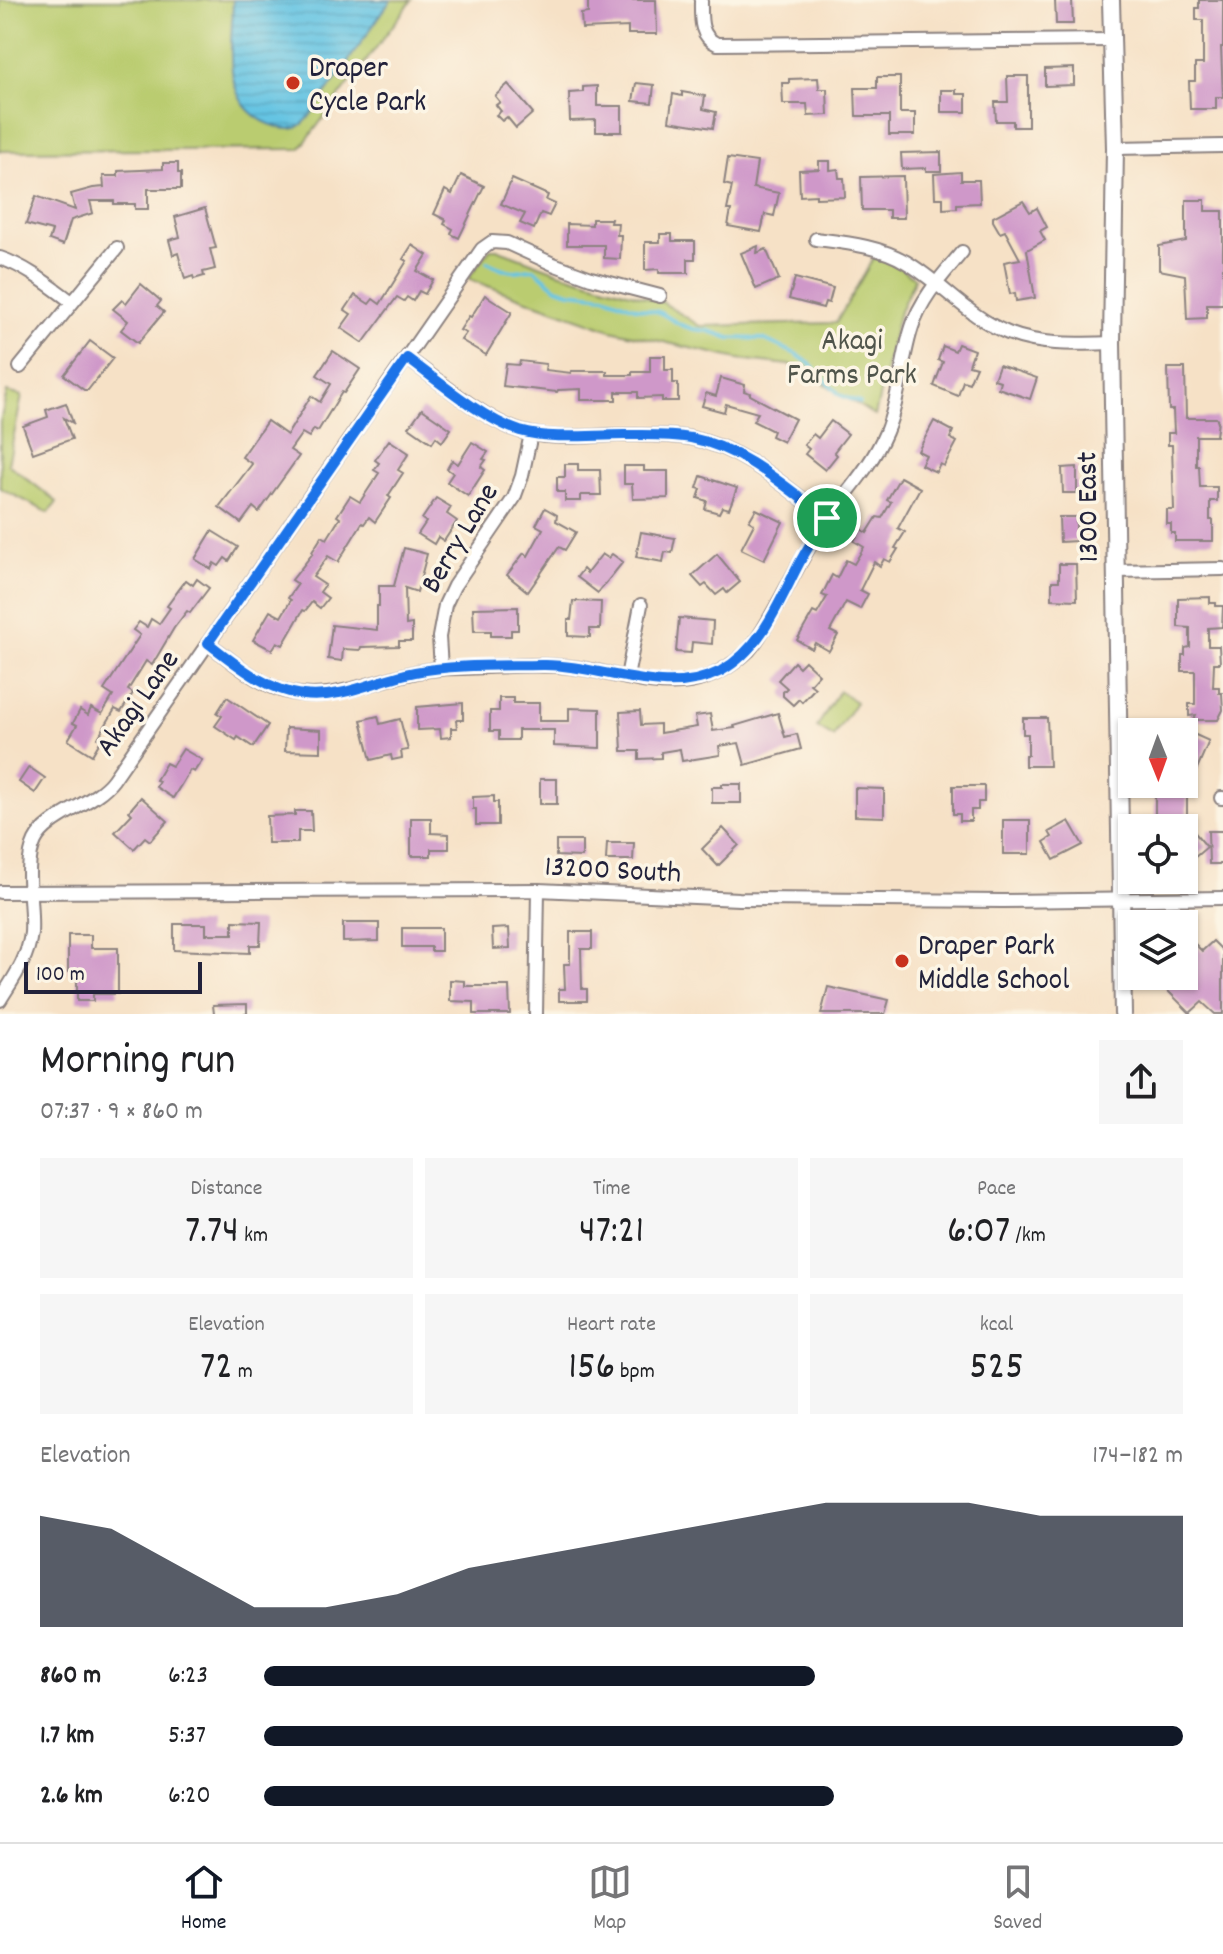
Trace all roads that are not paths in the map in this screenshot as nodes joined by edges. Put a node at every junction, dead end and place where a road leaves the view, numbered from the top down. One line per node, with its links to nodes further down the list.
1 (701, 0): 3 (street)
2 (1111, 0): 3 (main road, 1300 East)
3 (1112, 40): 5 (main road, 1300 East)
4 (1223, 146): 5 (street)
5 (1115, 148): 13 (main road, 1300 East)
6 (816, 239): 10 (street)
7 (117, 248): 12 (street)
8 (962, 252): 10 (street)
9 (0, 258): 12 (street)
10 (936, 283): 13 (street); 17 (street)
11 (660, 296): 14 (street, Akagi Lane)
12 (72, 302): 15 (street)
13 (1112, 343): 19 (main road, 1300 East)
14 (407, 358): 16 (street); 21 (street, Akagi Lane)
15 (20, 367)
16 (531, 434): 17 (street); 22 (street, Berry Lane)
17 (827, 518): 23 (street)
18 (1223, 569): 19 (street)
19 (1115, 571): 28 (main road, 1300 East)
20 (641, 605): 23 (street)
21 (208, 643): 22 (street); 26 (street, Akagi Lane)
22 (441, 668): 23 (street)
23 (627, 677)
24 (538, 890): 26 (street, 13200 South); 28 (street, 13200 South); 30 (street)
25 (0, 892): 26 (street, 13200 South)
26 (31, 893): 29 (street)
27 (1223, 898): 28 (street, 13200 South)
28 (1121, 900): 31 (main road, 1300 East)
29 (0, 1000)
30 (536, 1014)
31 (1123, 1014)

